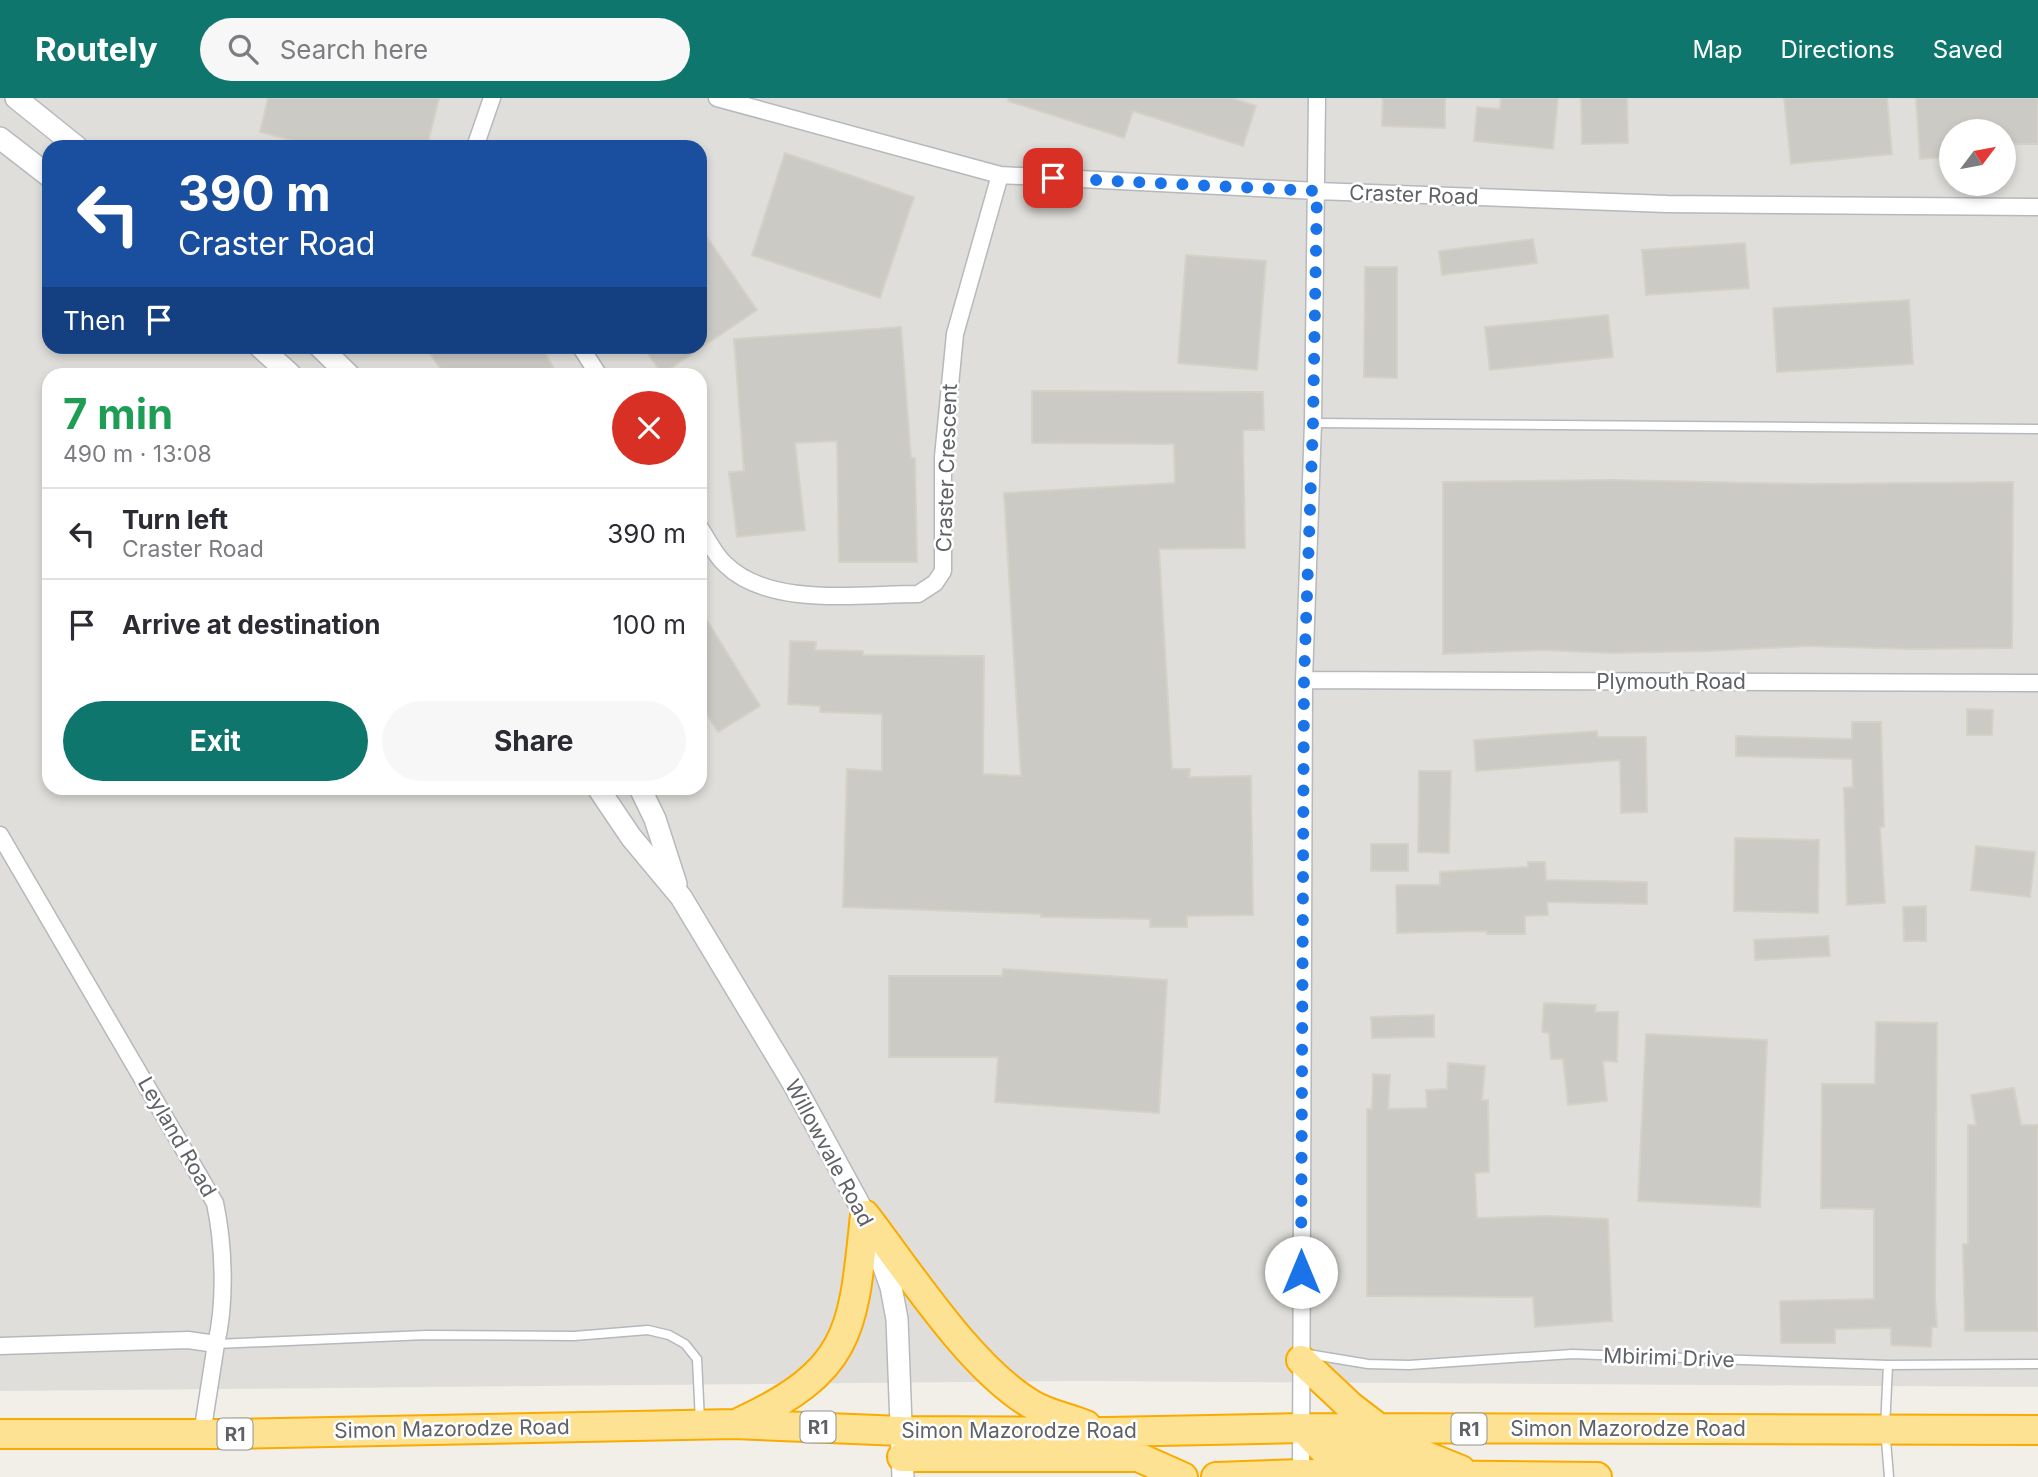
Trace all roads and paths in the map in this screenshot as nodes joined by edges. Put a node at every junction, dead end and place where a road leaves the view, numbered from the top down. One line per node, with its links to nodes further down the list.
1 (16, 98): 6 (main road)
2 (492, 98): 7 (street)
3 (717, 98): 9 (street, Craster Road)
4 (1317, 98): 10 (street)
5 (0, 138): 8 (main road)
6 (68, 140)
7 (477, 140)
8 (42, 171)
9 (1000, 175): 10 (street, Craster Road); 18 (street, Craster Crescent)
10 (1317, 191): 11 (street, Craster Road); 16 (street)
11 (2038, 207)
12 (268, 354): 14 (main road)
13 (327, 354): 15 (main road)
14 (283, 368)
15 (342, 368)
16 (1313, 423): 17 (lane); 19 (street)
17 (2038, 429)
18 (707, 539)
19 (1304, 680): 20 (street, Plymouth Road); 28 (street)
20 (2038, 683)
21 (603, 795): 24 (main road, Willowvale Road)
22 (643, 795): 24 (main road, Willowvale Road)
23 (0, 835): 26 (street, Leyland Road)
24 (681, 897): 25 (main road, Willowvale Road)
25 (865, 1214): 31 (highway); 37 (highway); 40 (main road, Willowvale Road)
26 (216, 1344): 27 (street); 32 (lane); 39 (street, Leyland Road)
27 (0, 1346)
28 (1301, 1357): 30 (lane, Mbirimi Drive); 33 (street); 35 (highway)
29 (2038, 1364): 30 (lane, Mbirimi Drive)
30 (1888, 1365): 34 (lane)
31 (734, 1424): 32 (highway, Simon Mazorodze Road / R1); 40 (highway, Simon Mazorodze Road / R1)
32 (700, 1425): 39 (highway, Simon Mazorodze Road / R1)
33 (1303, 1428): 35 (highway, Simon Mazorodze Road / R1); 37 (highway, Simon Mazorodze Road / R1); 41 (street); 42 (highway)
34 (1885, 1428): 35 (highway, Simon Mazorodze Road / R1); 36 (highway, Simon Mazorodze Road / R1); 46 (lane)
35 (1380, 1429)
36 (2038, 1430)
37 (1108, 1432): 40 (highway, Simon Mazorodze Road / R1)
38 (0, 1434): 39 (highway, Simon Mazorodze Road / R1)
39 (202, 1434)
40 (902, 1455): 43 (highway)
41 (1301, 1474): 42 (highway, R1); 44 (highway, R1)
42 (1473, 1475): 45 (highway, R1)
43 (1183, 1477)
44 (1216, 1477)
45 (1597, 1477)
46 (1889, 1477)

